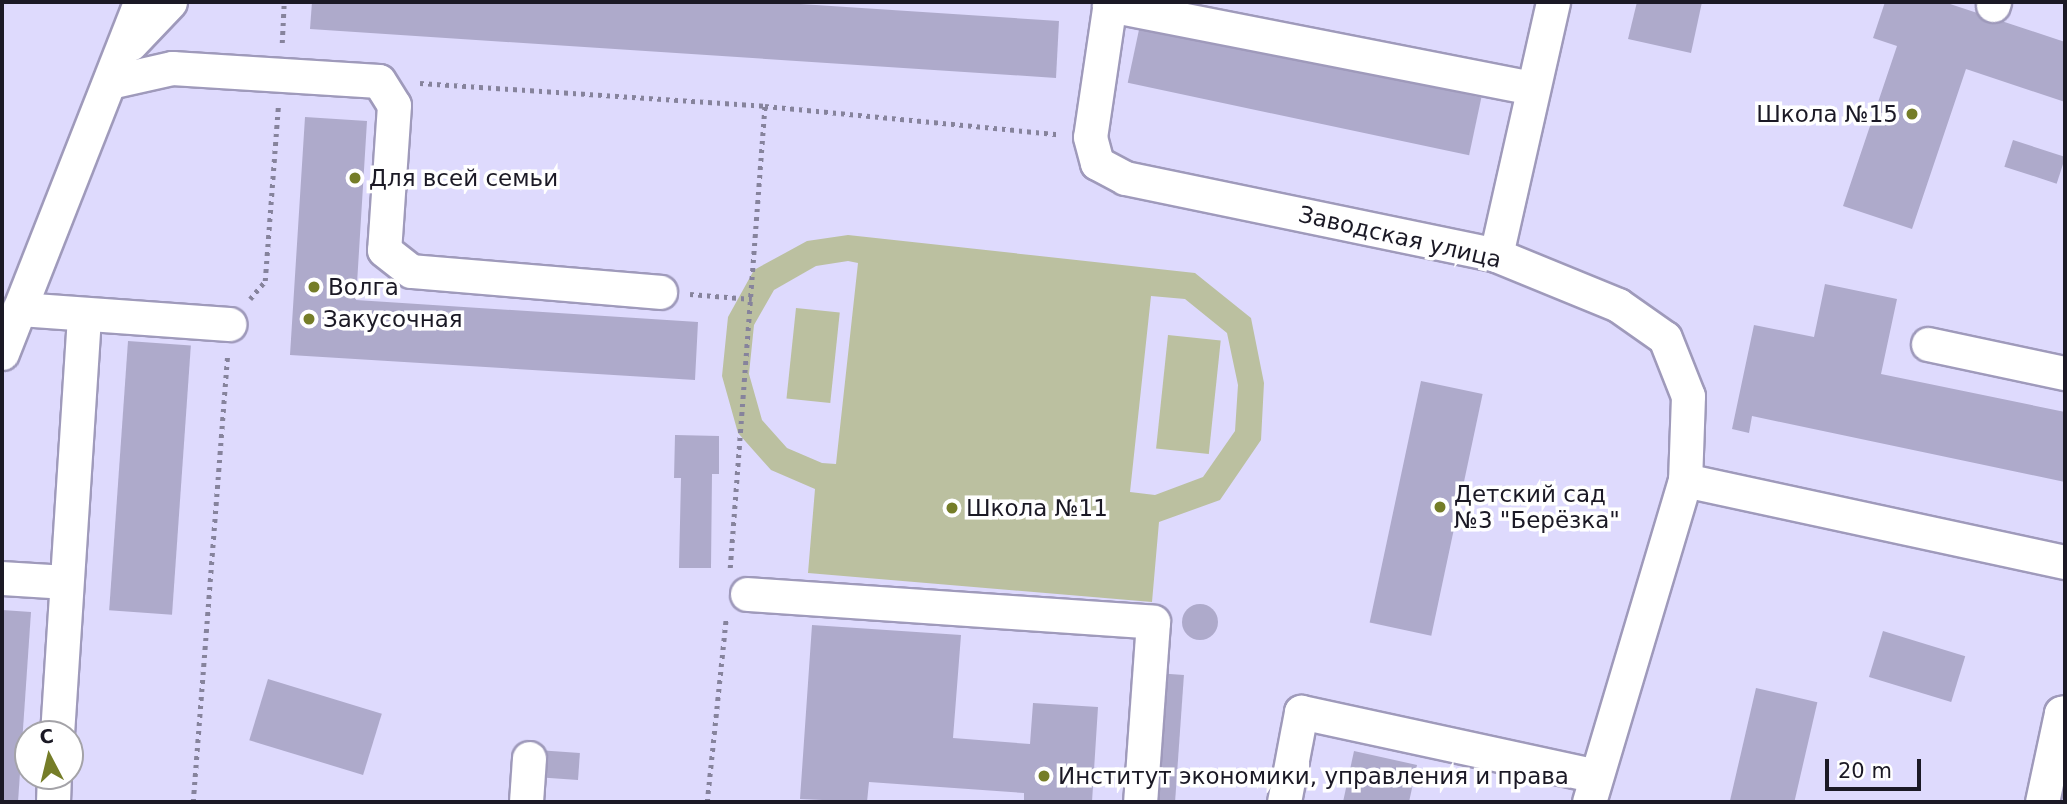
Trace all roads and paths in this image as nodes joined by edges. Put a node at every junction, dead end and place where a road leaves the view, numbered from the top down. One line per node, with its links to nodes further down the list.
1 (140, 2): 7 (street)
2 (170, 2): 7 (street)
3 (284, 2): 8 (path)
4 (1553, 2): 10 (street)
5 (1109, 3): 6 (street); 12 (street)
6 (1241, 15): 10 (street)
7 (115, 67): 8 (street); 16 (street)
8 (281, 75): 9 (street); 18 (path)
9 (379, 81): 11 (path); 14 (street)
10 (1532, 88): 13 (street)
11 (765, 106): 12 (path); 15 (path)
12 (1090, 137): 13 (street, Заводская улица)
13 (1496, 256): 22 (street, Заводская улица)
14 (660, 292): 15 (path)
15 (752, 299): 26 (path)
16 (19, 309): 17 (street); 20 (street)
17 (83, 314): 18 (street); 25 (street)
18 (229, 324): 31 (path)
19 (1928, 344): 21 (street)
20 (2, 353)
21 (2065, 373)
22 (1685, 480): 23 (street); 30 (street, Заводская улица)
23 (2065, 562)
24 (2, 578): 25 (street)
25 (66, 582): 28 (street)
26 (734, 594): 33 (path); 34 (street)
27 (2065, 712): 36 (street)
28 (58, 720)
29 (529, 758): 32 (street)
30 (1593, 789): 35 (street)
31 (193, 802)
32 (526, 802)
33 (707, 802)
34 (1140, 802)
35 (1284, 802)
36 (2042, 802)

